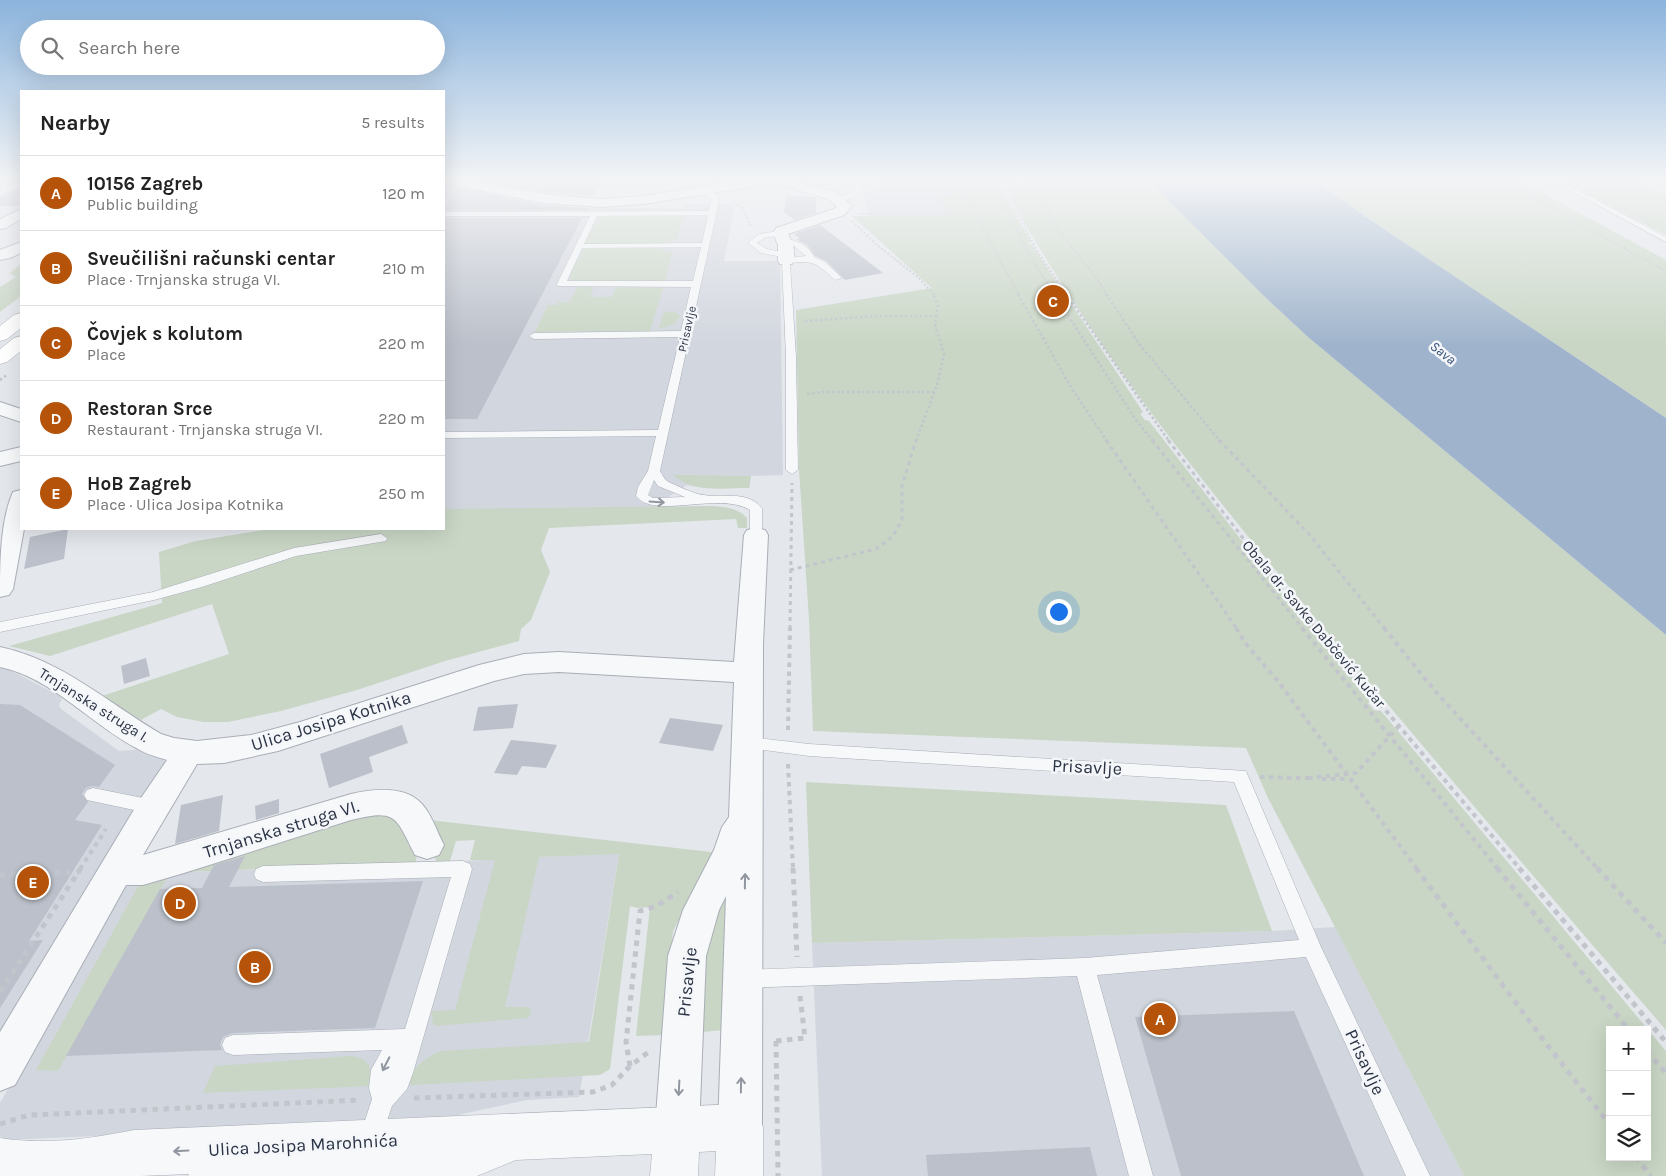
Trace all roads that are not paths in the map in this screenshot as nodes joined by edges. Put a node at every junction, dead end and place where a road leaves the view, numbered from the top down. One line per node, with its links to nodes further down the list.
1 (585, 235): 5 (lane)
2 (707, 235): 4 (lane, Prisavlje)
3 (782, 237): 8 (street); 8 (lane); 9 (lane)
4 (705, 245): 5 (lane); 11 (lane, Prisavlje)
5 (580, 246): 11 (lane)
6 (20, 247): 7 (street)
7 (3, 255)
8 (786, 258): 9 (lane); 24 (lane)
9 (810, 258): 10 (lane)
10 (838, 278)
11 (697, 284): 13 (lane, Prisavlje)
12 (20, 321): 14 (main road)
13 (686, 334): 15 (lane); 20 (lane, Prisavlje)
14 (0, 335)
15 (534, 336)
16 (20, 343): 17 (main road)
17 (0, 358)
18 (0, 408): 19 (street)
19 (20, 416)
20 (662, 433): 21 (lane); 25 (lane, Prisavlje)
21 (445, 435)
22 (20, 454): 23 (street)
23 (0, 459)
24 (792, 470)
25 (654, 471): 26 (lane, Prisavlje); 26 (lane, Prisavlje, one-way to 26)
26 (703, 498): 28 (lane, Prisavlje)
27 (20, 500): 30 (street)
28 (756, 535): 33 (street, Prisavlje)
29 (381, 538): 31 (lane)
30 (0, 588)
31 (0, 627)
32 (0, 657): 35 (street, Trnjanska struga I.)
33 (749, 672): 34 (street, Prisavlje); 35 (street, Ulica Josipa Kotnika)
34 (748, 743): 37 (street, Prisavlje); 42 (lane, Prisavlje)
35 (189, 752): 38 (street)
36 (93, 796): 38 (lane)
37 (747, 799): 44 (street, Prisavlje, one-way to 37); 49 (street, Prisavlje, one-way to 49)
38 (153, 808): 40 (street)
39 (427, 845): 40 (street, Trnjanska struga VI.)
40 (98, 872): 47 (street)
41 (263, 874): 45 (lane)
42 (1312, 948): 43 (lane); 58 (lane, Prisavlje)
43 (1085, 967): 44 (lane); 57 (lane)
44 (743, 979): 48 (street, Prisavlje, one-way to 44)
45 (412, 1039): 46 (lane); 51 (lane)
46 (232, 1045)
47 (0, 1071)
48 (740, 1127): 49 (street, Ulica Josipa Marohnića); 56 (street, Prisavlje)
49 (677, 1129): 50 (street, Ulica Josipa Marohnića); 55 (street, Prisavlje)
50 (517, 1137): 51 (street, Ulica Josipa Marohnića); 54 (street, Ulica Josipa Marohnića)
51 (369, 1142): 53 (street, Ulica Josipa Marohnića, one-way to 53)
52 (10, 1170): 53 (street, Ulica Josipa Marohnića)
53 (98, 1170)
54 (212, 1176)
55 (674, 1176)
56 (739, 1176)
57 (1141, 1176)
58 (1418, 1176)

